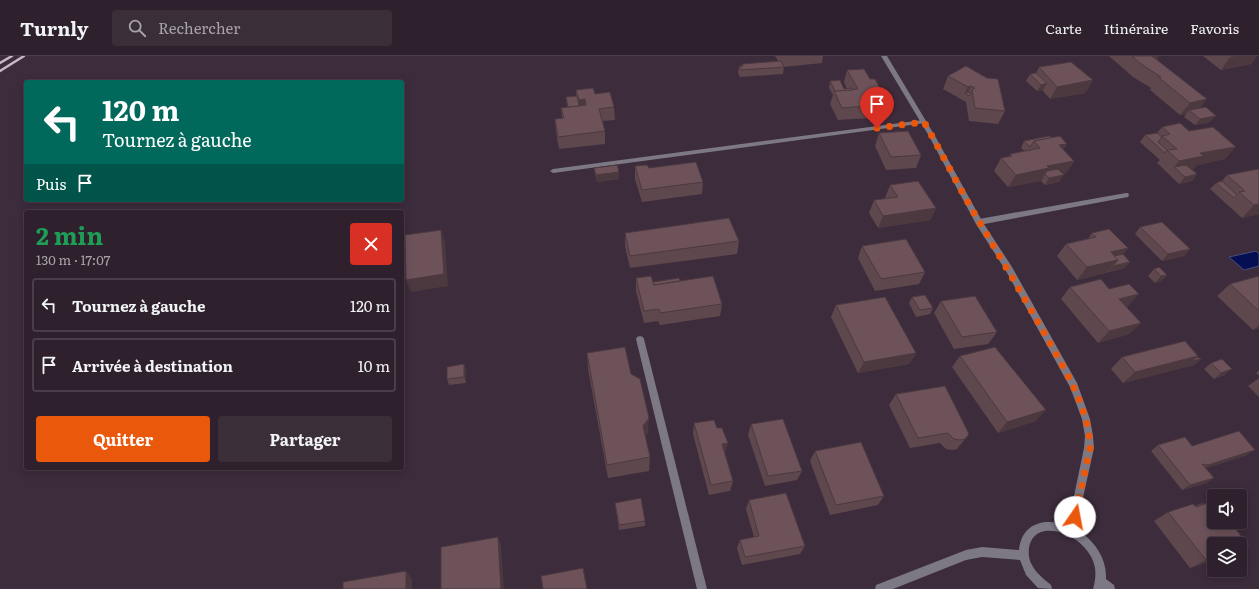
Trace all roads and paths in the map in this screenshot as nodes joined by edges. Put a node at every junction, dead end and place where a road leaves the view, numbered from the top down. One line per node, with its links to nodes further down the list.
1 (884, 56): 2 (street)
2 (924, 122): 3 (street); 5 (street)
3 (553, 171)
4 (1126, 195): 5 (street)
5 (979, 222): 7 (street)
6 (640, 339): 10 (street)
7 (1071, 532): 8 (street); 9 (street)
8 (1024, 555): 11 (street); 12 (street)
9 (1099, 586): 13 (street)
10 (702, 589)
11 (880, 589)
12 (1047, 589)
13 (1110, 589)

